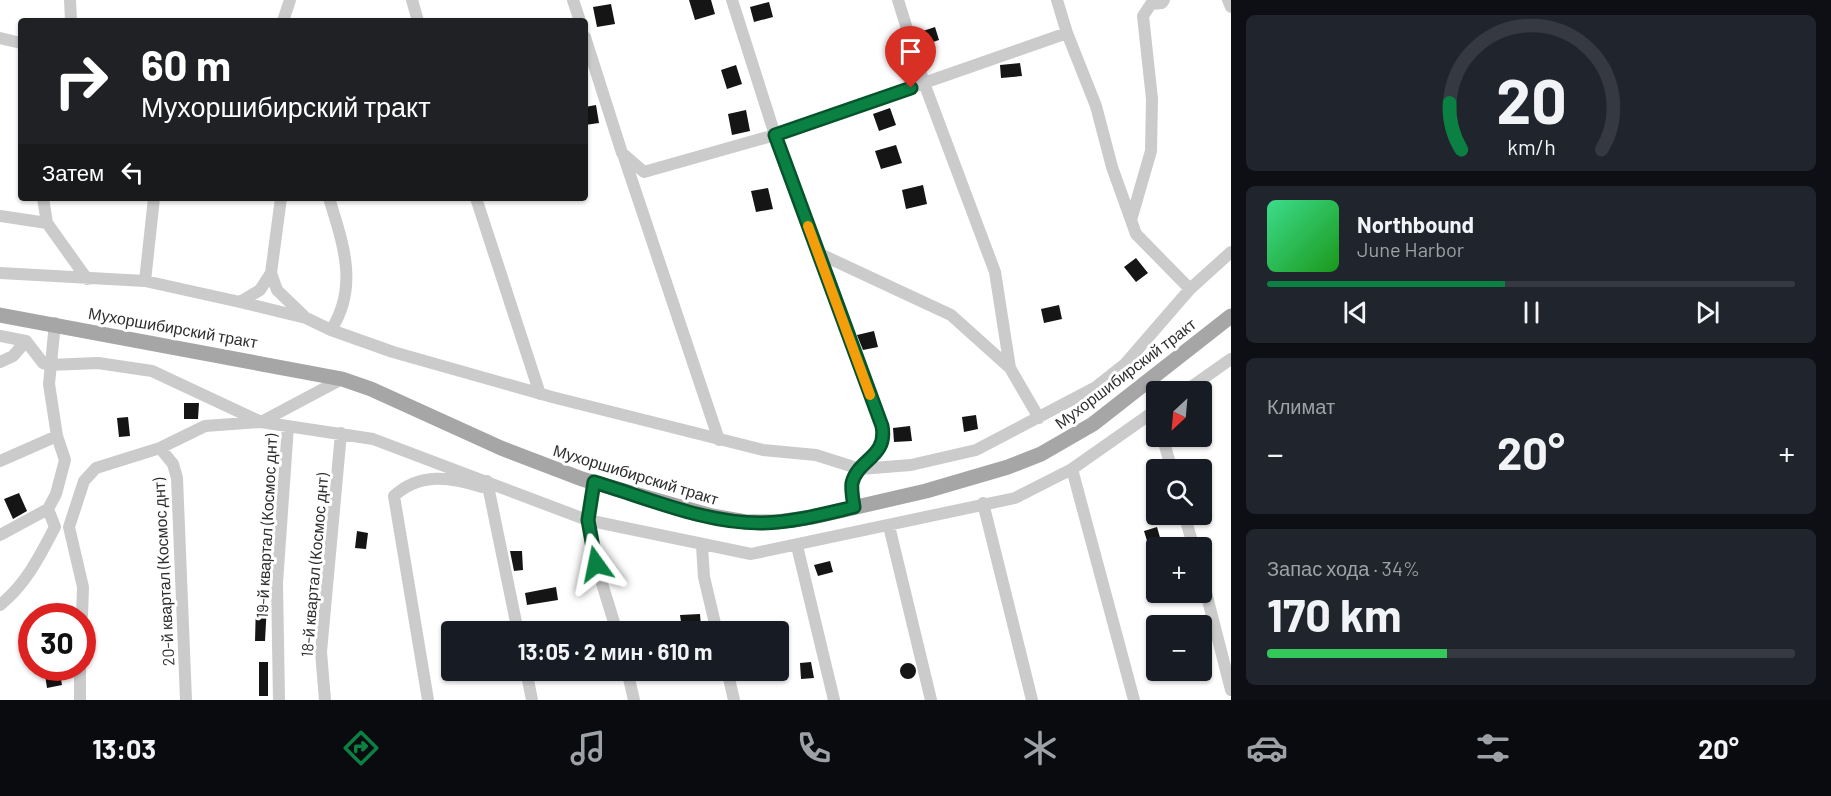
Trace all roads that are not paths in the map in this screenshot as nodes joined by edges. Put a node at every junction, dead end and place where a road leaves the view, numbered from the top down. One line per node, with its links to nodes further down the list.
1 (70, 0): 11 (street)
2 (290, 0): 12 (street)
3 (414, 0): 13 (street)
4 (573, 0): 14 (street)
5 (732, 0): 20 (street)
6 (898, 0): 19 (street)
7 (1057, 0): 15 (street)
8 (1164, 0): 28 (street)
9 (1228, 0): 10 (street)
10 (1231, 7)
11 (71, 18)
12 (284, 18)
13 (417, 18)
14 (579, 18)
15 (1067, 33): 19 (street); 28 (street)
16 (0, 38): 17 (street)
17 (18, 42)
18 (588, 46): 21 (street)
19 (924, 83): 20 (street); 48 (street)
20 (775, 135): 21 (street); 31 (street)
21 (622, 153): 58 (street)
22 (44, 201): 29 (street)
23 (154, 201): 35 (street)
24 (281, 201): 33 (street)
25 (330, 201): 42 (street)
26 (477, 201): 51 (street)
27 (0, 216): 29 (street)
28 (1131, 220): 36 (street)
29 (47, 223): 34 (street)
30 (1231, 252): 36 (street)
31 (818, 253): 48 (street); 61 (street)
32 (0, 273): 34 (street)
33 (271, 273): 37 (street); 40 (street)
34 (87, 279): 35 (street)
35 (145, 281): 37 (street)
36 (1190, 289): 52 (street)
37 (240, 302): 40 (street)
38 (0, 315): 41 (main road, Мухоршибирский тракт)
39 (1231, 316): 66 (main road, Мухоршибирский тракт)
40 (306, 318): 42 (street)
41 (55, 323): 47 (street); 49 (main road, Мухоршибирский тракт)
42 (331, 330): 51 (street)
43 (0, 336): 44 (street)
44 (26, 341): 46 (street); 47 (street)
45 (1231, 359): 50 (street)
46 (0, 362)
47 (49, 365): 54 (street); 57 (street)
48 (1010, 368): 52 (street)
49 (342, 379): 54 (street); 63 (main road, Мухоршибирский тракт)
50 (1200, 381)
51 (540, 394): 58 (street)
52 (1039, 418): 61 (street)
53 (1146, 420): 62 (street)
54 (261, 422): 55 (street); 59 (street)
55 (288, 426): 56 (street); 88 (street, 19-й квартал (Космос днт))
56 (341, 434): 64 (street); 89 (street, 18-й квартал (Космос днт))
57 (57, 436): 60 (street); 67 (street)
58 (719, 440): 61 (street)
59 (160, 448): 71 (street); 87 (street, 20-й квартал (Космос днт))
60 (0, 461)
61 (860, 469): 66 (street)
62 (1072, 469): 65 (street); 97 (street)
63 (594, 482): 66 (main road, Мухоршибирский тракт); 68 (street)
64 (488, 485): 68 (street); 78 (street); 90 (street)
65 (983, 503): 69 (street); 96 (street)
66 (854, 507)
67 (48, 509): 70 (street); 72 (street)
68 (588, 520): 73 (street); 79 (street)
69 (889, 526): 74 (street); 95 (street)
70 (55, 527): 71 (street); 77 (street)
71 (69, 527): 75 (street)
72 (0, 535)
73 (702, 546): 74 (street); 80 (street)
74 (797, 546): 94 (street)
75 (82, 603)
76 (1209, 603): 85 (street)
77 (0, 605)
78 (516, 621)
79 (614, 621)
80 (714, 621)
81 (80, 681): 86 (street)
82 (528, 681): 91 (street)
83 (630, 681): 92 (street)
84 (730, 681): 93 (street)
85 (1231, 690)
86 (80, 700)
87 (186, 700)
88 (279, 700)
89 (325, 700)
90 (429, 700)
91 (532, 700)
92 (634, 700)
93 (734, 700)
94 (834, 700)
95 (931, 700)
96 (1032, 700)
97 (1134, 700)

